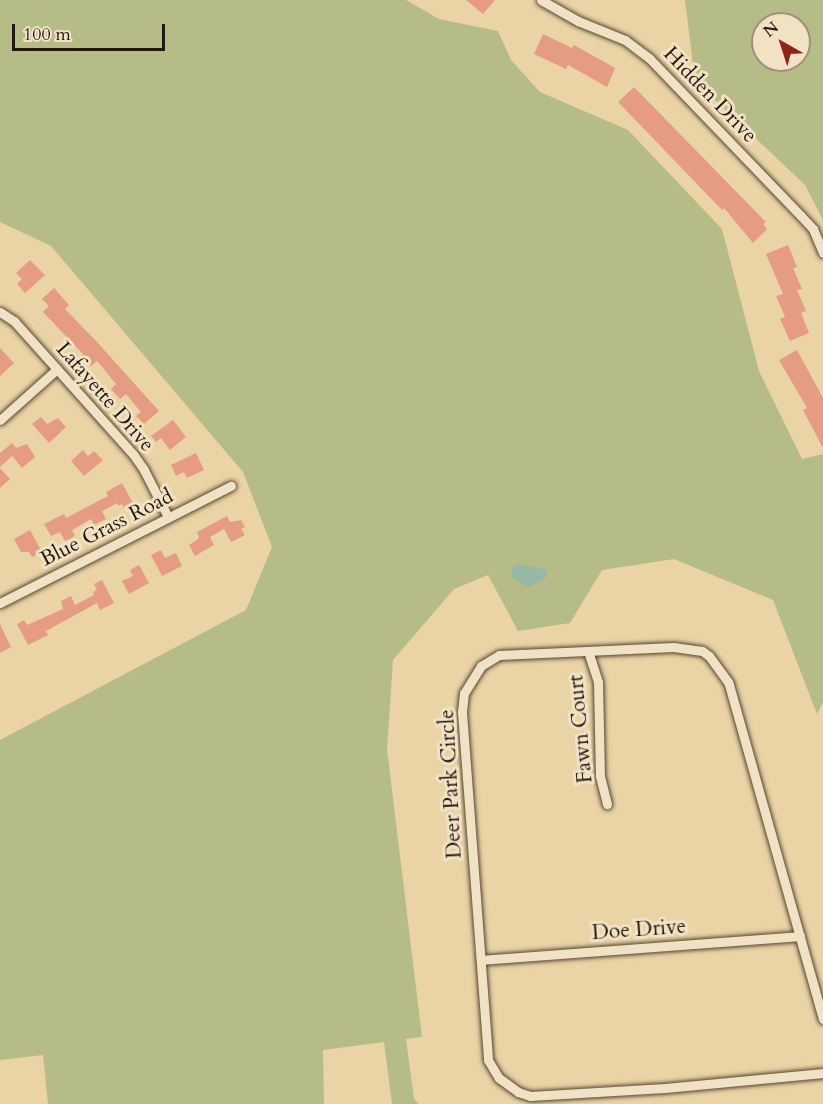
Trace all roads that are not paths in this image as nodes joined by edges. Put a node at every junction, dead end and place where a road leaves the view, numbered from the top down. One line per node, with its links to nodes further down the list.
1 (541, 0): 2 (street, Hidden Drive)
2 (823, 253)
3 (0, 312): 4 (street, Lafayette Drive)
4 (57, 369): 5 (street); 7 (street, Lafayette Drive)
5 (0, 420)
6 (231, 486): 7 (street, Blue Grass Road)
7 (168, 517): 8 (street, Blue Grass Road)
8 (0, 603)
9 (588, 651): 10 (street, Fawn Court); 11 (street, Deer Park Circle); 12 (street, Deer Park Circle)
10 (607, 804)
11 (800, 936): 12 (street, Doe Drive); 13 (street, Deer Park Circle)
12 (481, 960): 14 (street, Deer Park Circle)
13 (823, 1018)
14 (823, 1073)

